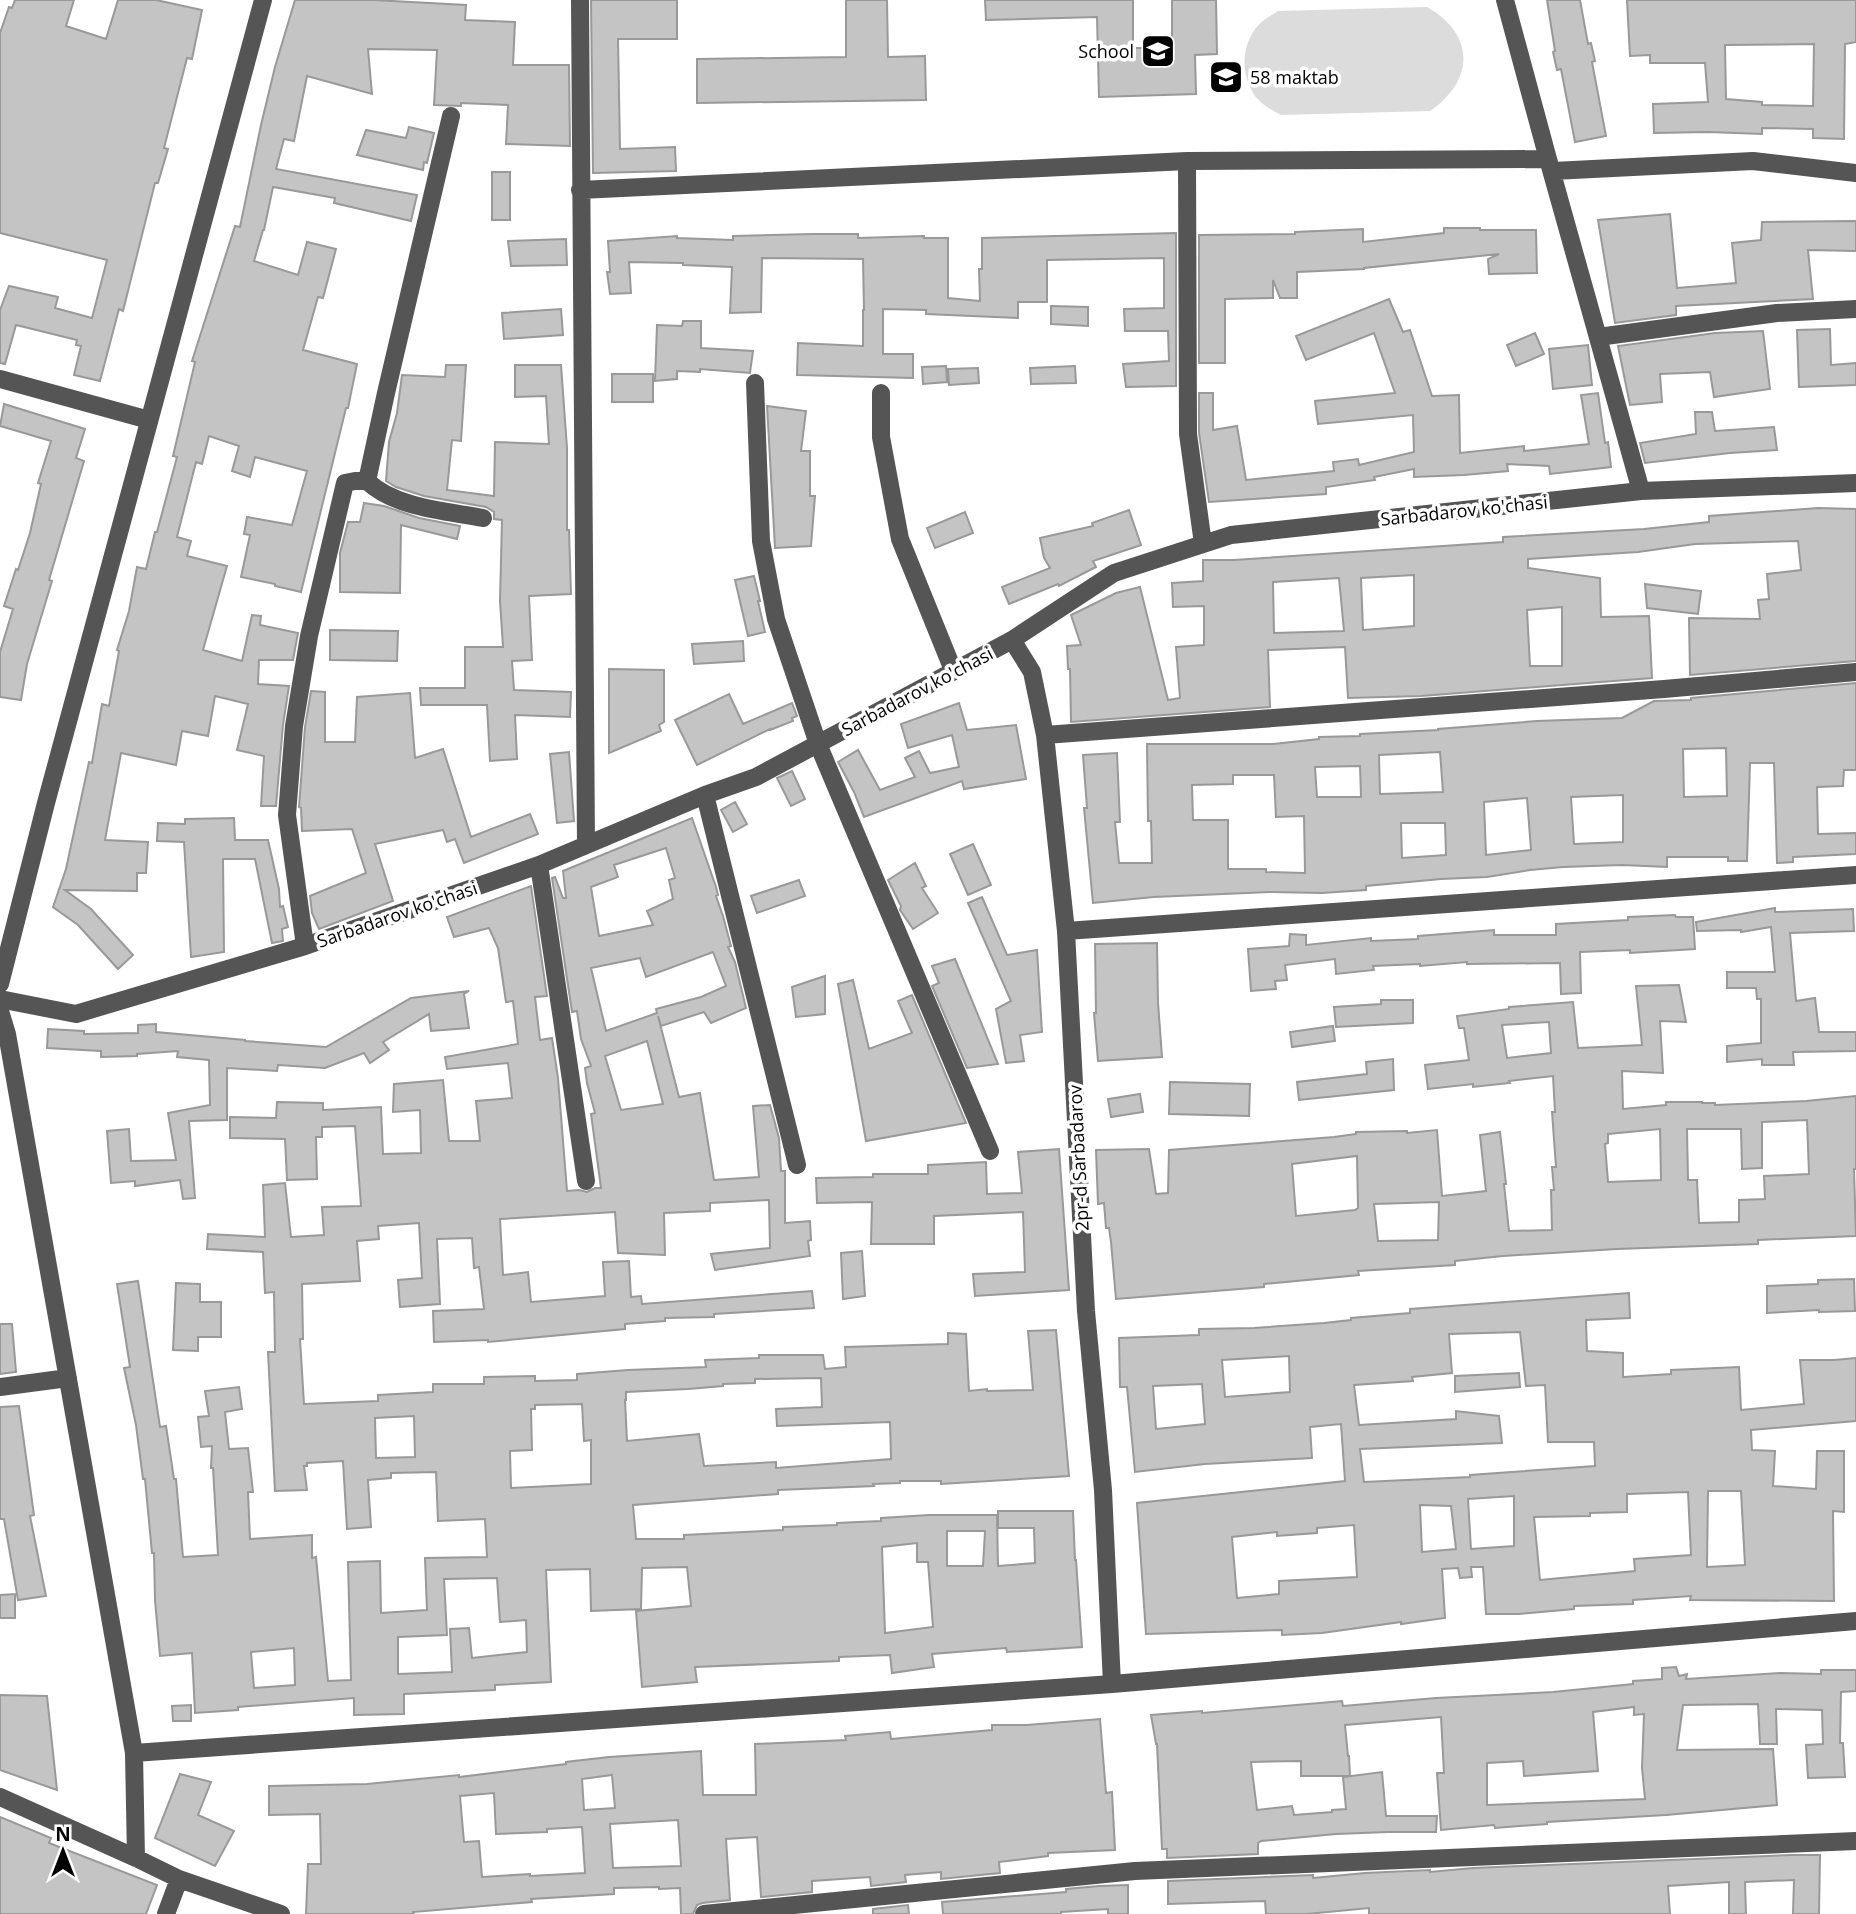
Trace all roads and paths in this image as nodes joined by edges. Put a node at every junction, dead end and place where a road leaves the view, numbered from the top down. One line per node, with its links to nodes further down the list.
1 (263, 0): 14 (street)
2 (580, 0): 8 (street)
3 (1505, 0): 6 (street)
4 (451, 116): 15 (street)
5 (1187, 161): 6 (street); 8 (street); 19 (street)
6 (1551, 165): 7 (street); 10 (street)
7 (1856, 173)
8 (580, 190): 26 (street)
9 (1856, 309): 10 (street)
10 (1598, 337): 17 (street)
11 (0, 379): 14 (street)
12 (755, 383): 24 (street)
13 (881, 393): 21 (street)
14 (149, 420): 31 (street)
15 (367, 481): 18 (street); 30 (street)
16 (1856, 483): 17 (street, Sarbadarov ko'chasi)
17 (1641, 491): 19 (street, Sarbadarov ko'chasi)
18 (483, 518)
19 (1203, 544): 20 (street, Sarbadarov ko'chasi)
20 (1012, 639): 21 (street, Sarbadarov ko'chasi); 23 (street, 2pr-d Sarbadarov)
21 (953, 670): 24 (street, Sarbadarov ko'chasi)
22 (1856, 672): 23 (street)
23 (1045, 735): 29 (street, 2pr-d Sarbadarov)
24 (818, 744): 25 (street, Sarbadarov ko'chasi); 34 (street)
25 (705, 795): 26 (street, Sarbadarov ko'chasi); 35 (street)
26 (586, 845): 27 (street, Sarbadarov ko'chasi)
27 (539, 864): 30 (street, Sarbadarov ko'chasi); 36 (street)
28 (1856, 874): 29 (street)
29 (1066, 931): 40 (street, 2pr-d Sarbadarov)
30 (305, 947): 32 (street, Sarbadarov ko'chasi)
31 (0, 984)
32 (0, 999)
33 (0, 1011): 37 (street)
34 (990, 1151)
35 (797, 1165)
36 (586, 1181)
37 (68, 1378): 38 (street); 41 (street)
38 (0, 1387)
39 (1856, 1621): 40 (street)
40 (1112, 1684): 41 (street)
41 (134, 1753): 44 (street)
42 (0, 1797): 44 (street)
43 (1856, 1841): 48 (street)
44 (136, 1858): 45 (street)
45 (179, 1880): 46 (street); 47 (street)
46 (166, 1914)
47 (281, 1914)
48 (704, 1914)

